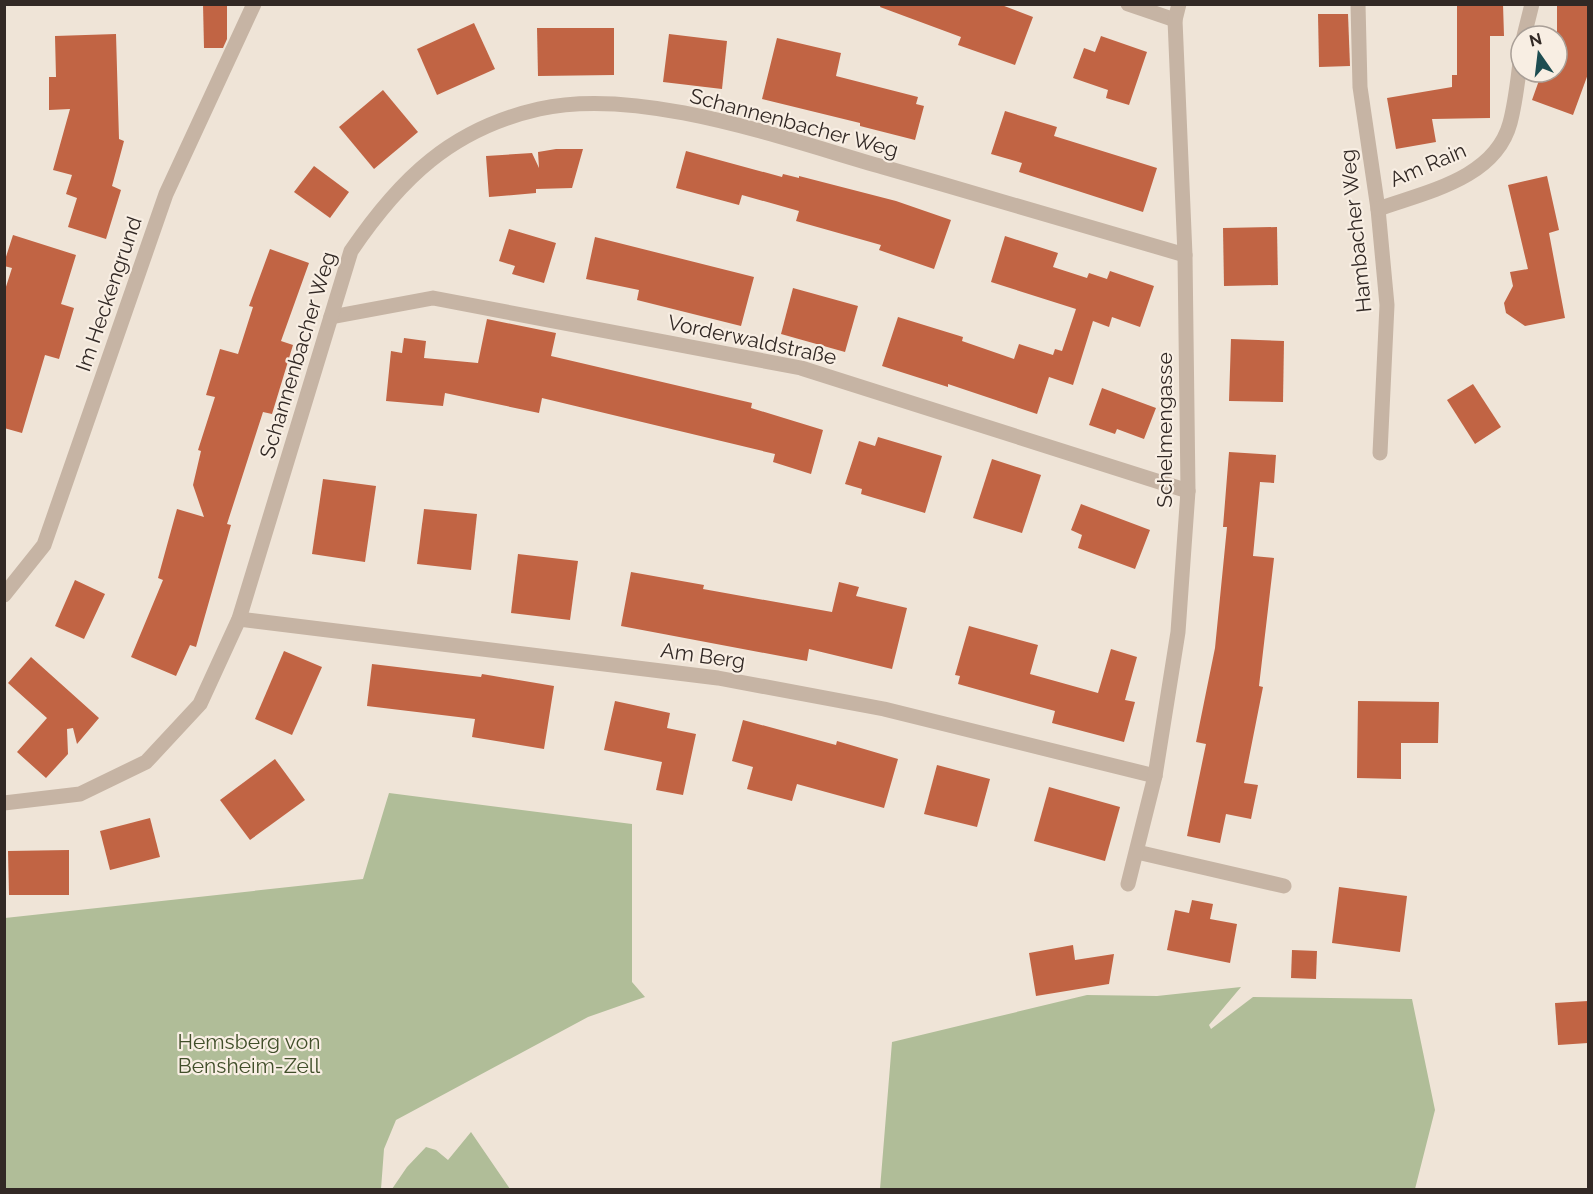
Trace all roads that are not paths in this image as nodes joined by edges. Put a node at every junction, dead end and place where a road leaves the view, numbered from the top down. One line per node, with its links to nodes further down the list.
1 (254, 4): 13 (street, Im Heckengrund)
2 (1128, 4): 5 (street)
3 (1358, 4): 8 (street, Hambacher Weg)
4 (1532, 4): 6 (street)
5 (1177, 12): 9 (street, Schelmengasse)
6 (1527, 24)
7 (1516, 84): 8 (street, Am Rain)
8 (1378, 209): 11 (street, Hambacher Weg)
9 (1185, 255): 10 (street, Schannenbacher Weg); 12 (street, Schelmengasse)
10 (331, 316): 12 (street, Vorderwaldstraße); 14 (street, Schannenbacher Weg)
11 (1380, 453)
12 (1188, 491): 15 (street, Schelmengasse)
13 (4, 595)
14 (239, 618): 15 (street, Am Berg); 16 (street, Schannenbacher Weg)
15 (1155, 776): 17 (street, Schelmengasse)
16 (4, 803)
17 (1137, 852): 18 (street, Schelmengasse); 19 (street)
18 (1128, 884)
19 (1284, 886)

